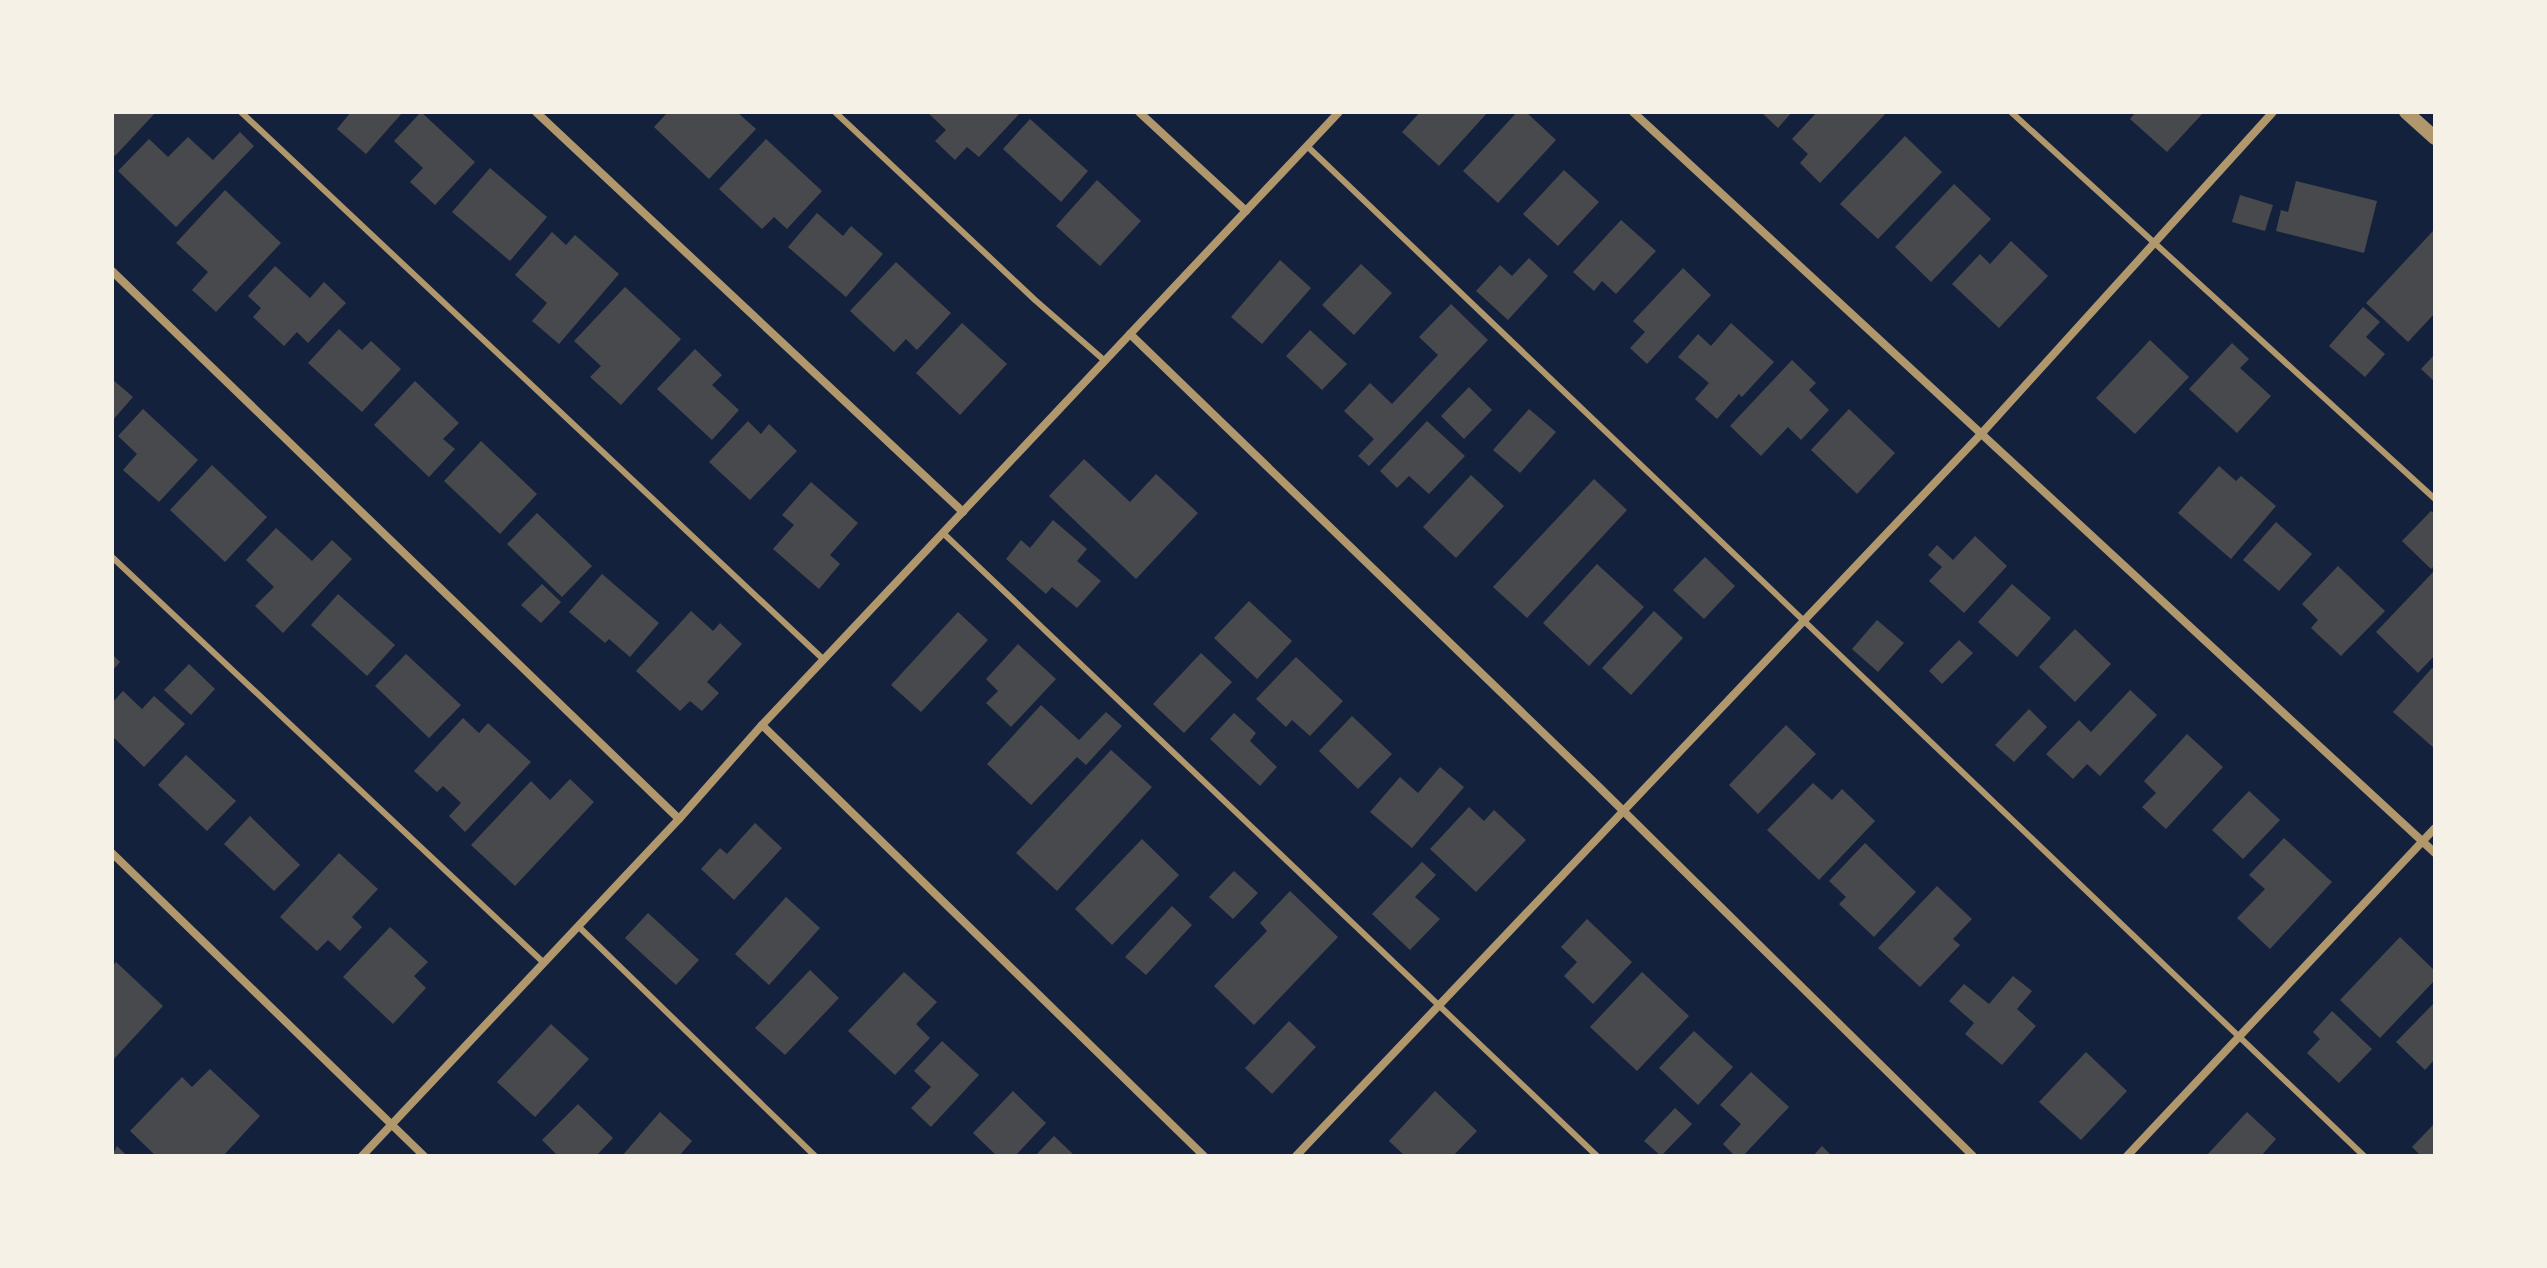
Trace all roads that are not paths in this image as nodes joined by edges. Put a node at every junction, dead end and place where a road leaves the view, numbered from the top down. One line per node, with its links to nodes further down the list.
1 (241, 112): 23 (lane)
2 (536, 112): 19 (street)
3 (835, 112): 16 (lane)
4 (1139, 112): 12 (street)
5 (1339, 112): 11 (street)
6 (1633, 112): 17 (street)
7 (2011, 112): 13 (lane)
8 (2273, 112): 13 (street)
9 (2406, 112): 10 (street)
10 (2434, 135)
11 (1307, 146): 12 (street); 22 (lane)
12 (1246, 211): 15 (street)
13 (2155, 241): 17 (street); 18 (lane)
14 (112, 271): 26 (street)
15 (1130, 334): 16 (street); 25 (street)
16 (1105, 361): 19 (street)
17 (1982, 433): 22 (street); 28 (street)
18 (2435, 499)
19 (963, 512): 20 (street)
20 (943, 533): 23 (street); 33 (lane)
21 (112, 557): 32 (lane)
22 (1804, 619): 25 (street); 34 (lane)
23 (823, 659): 24 (street)
24 (762, 725): 26 (street); 39 (street)
25 (1623, 812): 33 (street); 42 (street)
26 (679, 819): 31 (street)
27 (2435, 828): 28 (street)
28 (2423, 841): 30 (street); 34 (street)
29 (112, 853): 35 (street)
30 (2435, 853)
31 (578, 926): 32 (street); 38 (lane)
32 (544, 963): 35 (street)
33 (1438, 1006): 40 (street); 41 (lane)
34 (2238, 1038): 43 (street); 44 (lane)
35 (391, 1125): 36 (street); 37 (street)
36 (362, 1156)
37 (424, 1156)
38 (815, 1156)
39 (1204, 1156)
40 (1296, 1156)
41 (1597, 1156)
42 (1973, 1156)
43 (2127, 1156)
44 (2364, 1156)

